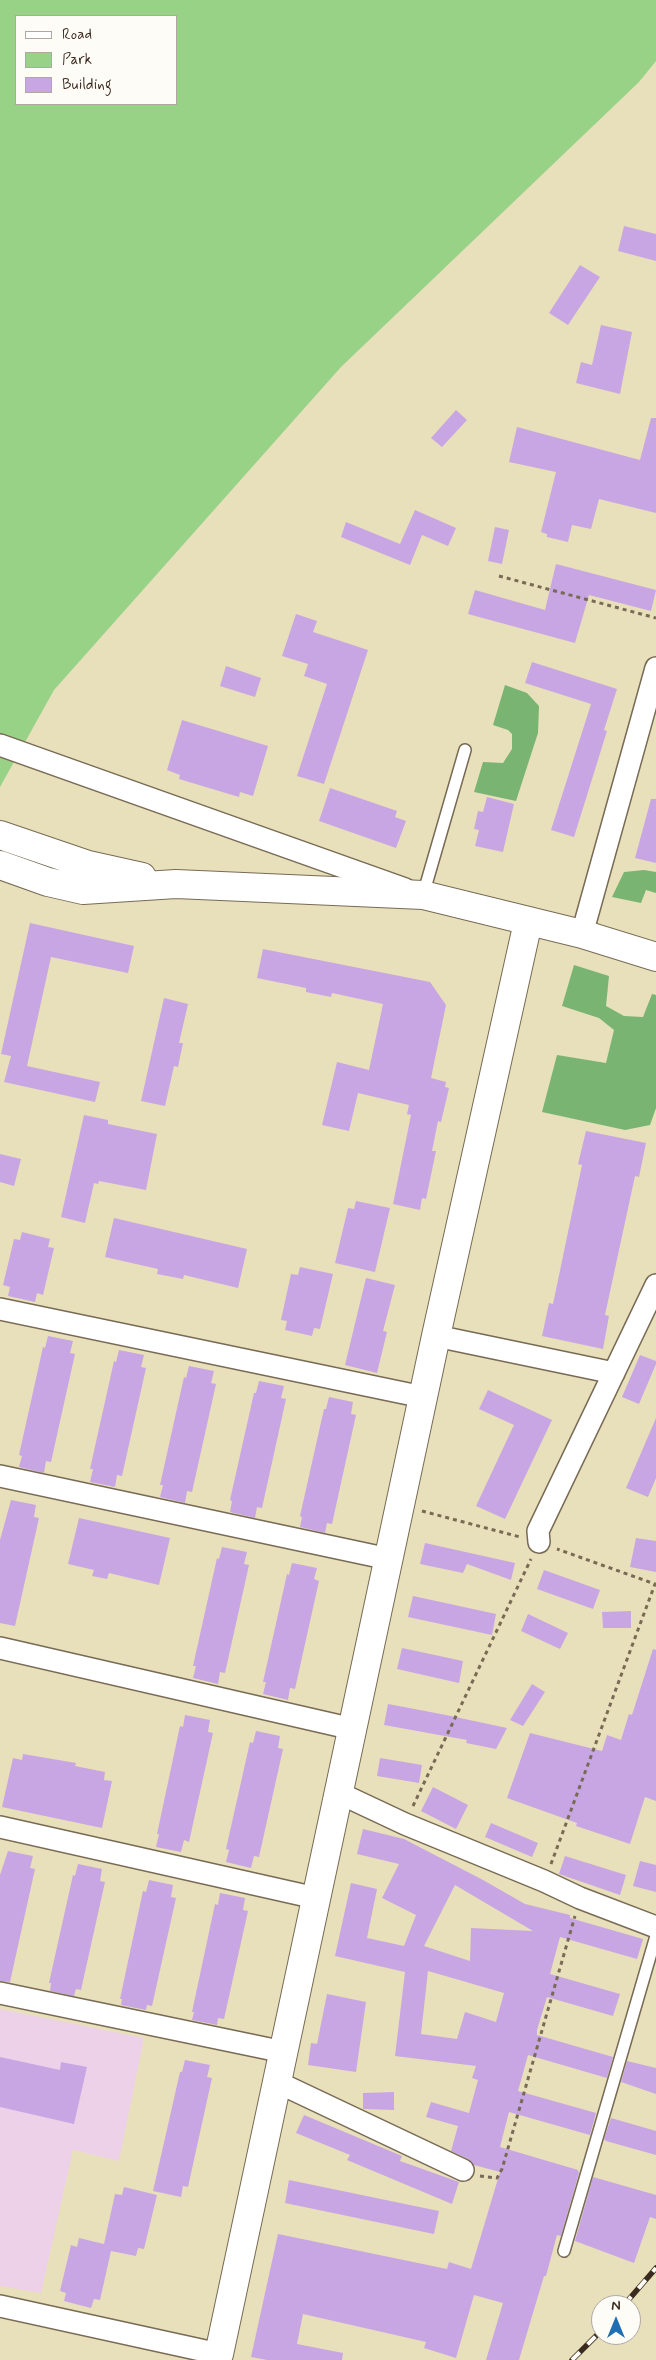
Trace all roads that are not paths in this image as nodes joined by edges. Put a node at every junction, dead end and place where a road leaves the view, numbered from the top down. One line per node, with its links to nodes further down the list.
1 (656, 668): 9 (street)
2 (0, 744): 7 (street)
3 (465, 750): 7 (lane)
4 (0, 835): 6 (street)
5 (0, 865): 6 (street)
6 (176, 884): 7 (street)
7 (423, 895): 8 (street)
8 (528, 922): 9 (street); 13 (street)
9 (582, 934): 10 (street)
10 (656, 957)
11 (656, 1284): 14 (street)
12 (0, 1309): 15 (street)
13 (436, 1336): 14 (street); 15 (street)
14 (614, 1374): 17 (street)
15 (423, 1397): 18 (street)
16 (0, 1476): 18 (street)
17 (539, 1542)
18 (389, 1559): 20 (street)
19 (0, 1648): 20 (street)
20 (352, 1729): 21 (street)
21 (339, 1793): 23 (street); 24 (street)
22 (0, 1827): 23 (street)
23 (316, 1898): 27 (street)
24 (656, 1927)
25 (656, 1936): 30 (lane)
26 (0, 1993): 27 (street)
27 (284, 2052): 28 (street)
28 (277, 2082): 29 (street); 32 (street)
29 (463, 2170)
30 (564, 2251)
31 (0, 2306): 32 (street)
32 (219, 2357)

